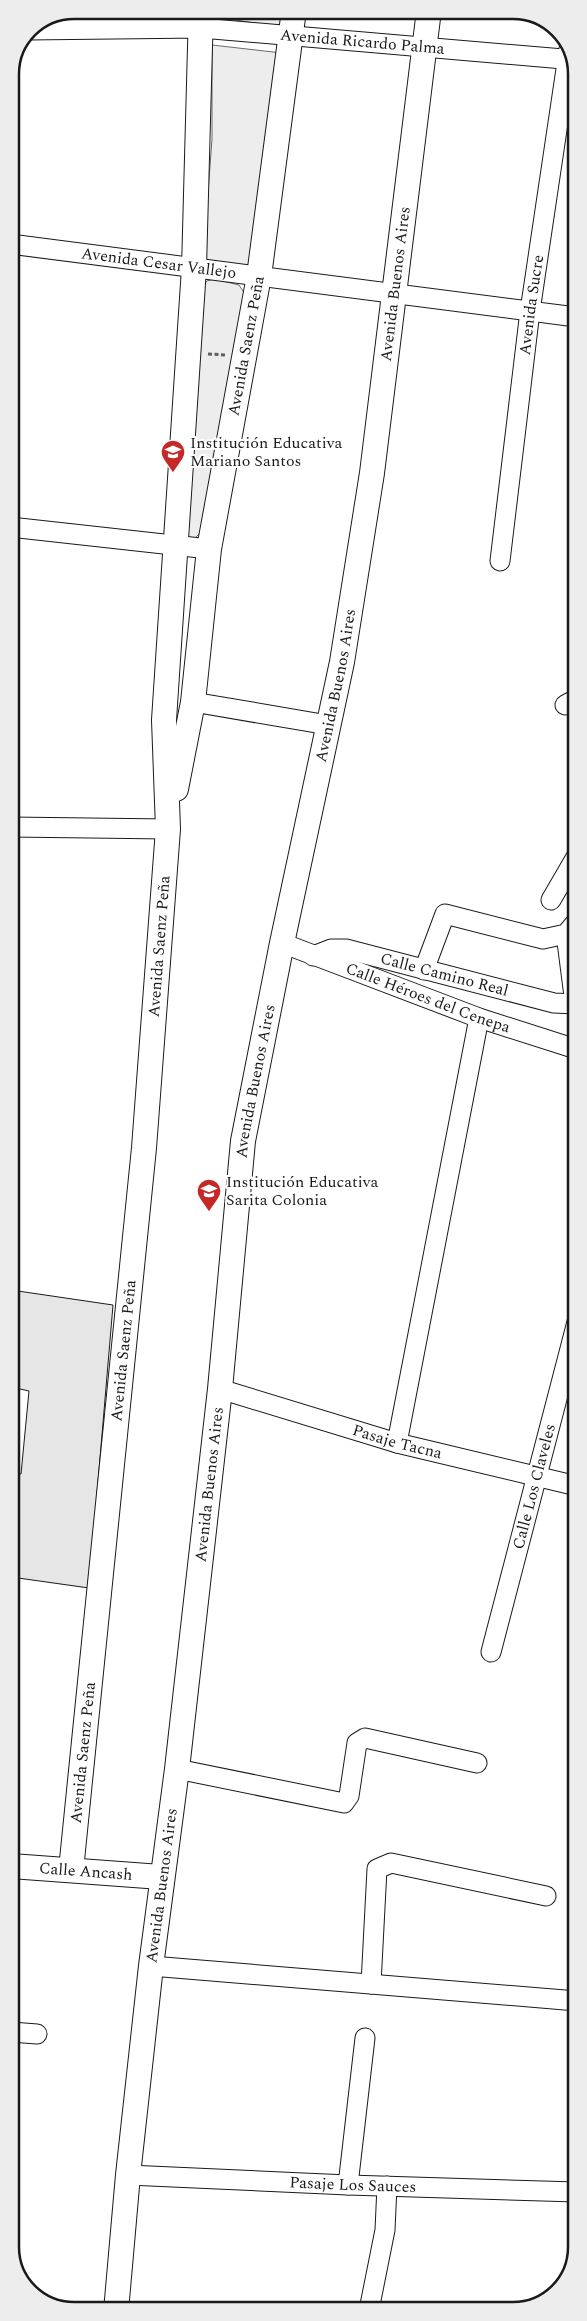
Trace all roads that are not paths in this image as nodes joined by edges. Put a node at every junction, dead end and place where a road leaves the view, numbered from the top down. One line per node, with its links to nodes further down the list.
1 (201, 19): 4 (street, Avenida Ricardo Palma); 5 (street, Avenida Ricardo Palma); 10 (main road, Avenida Saenz Peña)
2 (293, 19): 5 (main road, Avenida Saenz Peña)
3 (429, 19): 6 (main road, Avenida Buenos Aires)
4 (42, 29)
5 (292, 36): 6 (street, Avenida Ricardo Palma); 11 (main road, Avenida Saenz Peña)
6 (426, 47): 7 (street, Avenida Ricardo Palma); 12 (main road, Avenida Buenos Aires)
7 (565, 56)
8 (568, 75): 13 (street, Avenida Sucre)
9 (19, 245): 10 (street, Avenida Cesar Vallejo)
10 (194, 268): 11 (street, Avenida Cesar Vallejo); 16 (main road, Avenida Saenz Peña)
11 (259, 276): 12 (street, Avenida Cesar Vallejo); 17 (main road, Avenida Saenz Peña)
12 (394, 293): 13 (street, Avenida Cesar Vallejo); 20 (main road, Avenida Buenos Aires)
13 (530, 311): 14 (street, Avenida Cesar Vallejo); 18 (street, Avenida Sucre)
14 (568, 316)
15 (19, 528): 16 (street)
16 (175, 545): 17 (street); 22 (main road, Avenida Saenz Peña)
17 (209, 549): 19 (main road, Avenida Saenz Peña)
18 (500, 561)
19 (193, 702): 20 (street); 22 (main road, Avenida Saenz Peña)
20 (328, 725): 26 (main road, Avenida Buenos Aires)
21 (19, 827): 22 (street)
22 (168, 830): 41 (main road, Avenida Saenz Peña)
23 (568, 871): 24 (street)
24 (551, 900)
25 (568, 929): 28 (street)
26 (282, 943): 27 (street, Calle Héroes del Cenepa); 33 (main road, Avenida Buenos Aires)
27 (313, 956): 28 (street, Calle Camino Real); 30 (street, Calle Héroes del Cenepa)
28 (424, 970): 29 (street, Calle Camino Real)
29 (568, 1004)
30 (479, 1018): 31 (street, Calle Héroes del Cenepa); 34 (street)
31 (568, 1046)
32 (568, 1373): 35 (street, Calle Los Claveles)
33 (220, 1389): 34 (street, Pasaje Tacna); 39 (main road, Avenida Buenos Aires)
34 (397, 1443): 35 (street, Pasaje Tacna)
35 (536, 1476): 36 (street, Pasaje Tacna); 37 (street, Calle Los Claveles)
36 (568, 1484)
37 (491, 1652)
38 (477, 1763): 39 (street)
39 (176, 1769): 42 (main road, Avenida Buenos Aires)
40 (19, 1867): 41 (main road, Calle Ancash)
41 (71, 1870): 42 (main road, Calle Ancash)
42 (161, 1877): 44 (main road, Avenida Buenos Aires)
43 (546, 1896): 45 (street)
44 (151, 1966): 45 (street); 50 (main road, Avenida Buenos Aires)
45 (371, 1984): 46 (street)
46 (568, 2000)
47 (19, 2033): 48 (street)
48 (36, 2034)
49 (365, 2038): 51 (street)
50 (128, 2175): 51 (street, Pasaje Los Sauces); 54 (main road, Avenida Buenos Aires)
51 (348, 2185): 52 (street, Pasaje Los Sauces)
52 (386, 2186): 53 (street, Pasaje Los Sauces); 55 (street)
53 (568, 2192)
54 (117, 2302)
55 (371, 2302)

